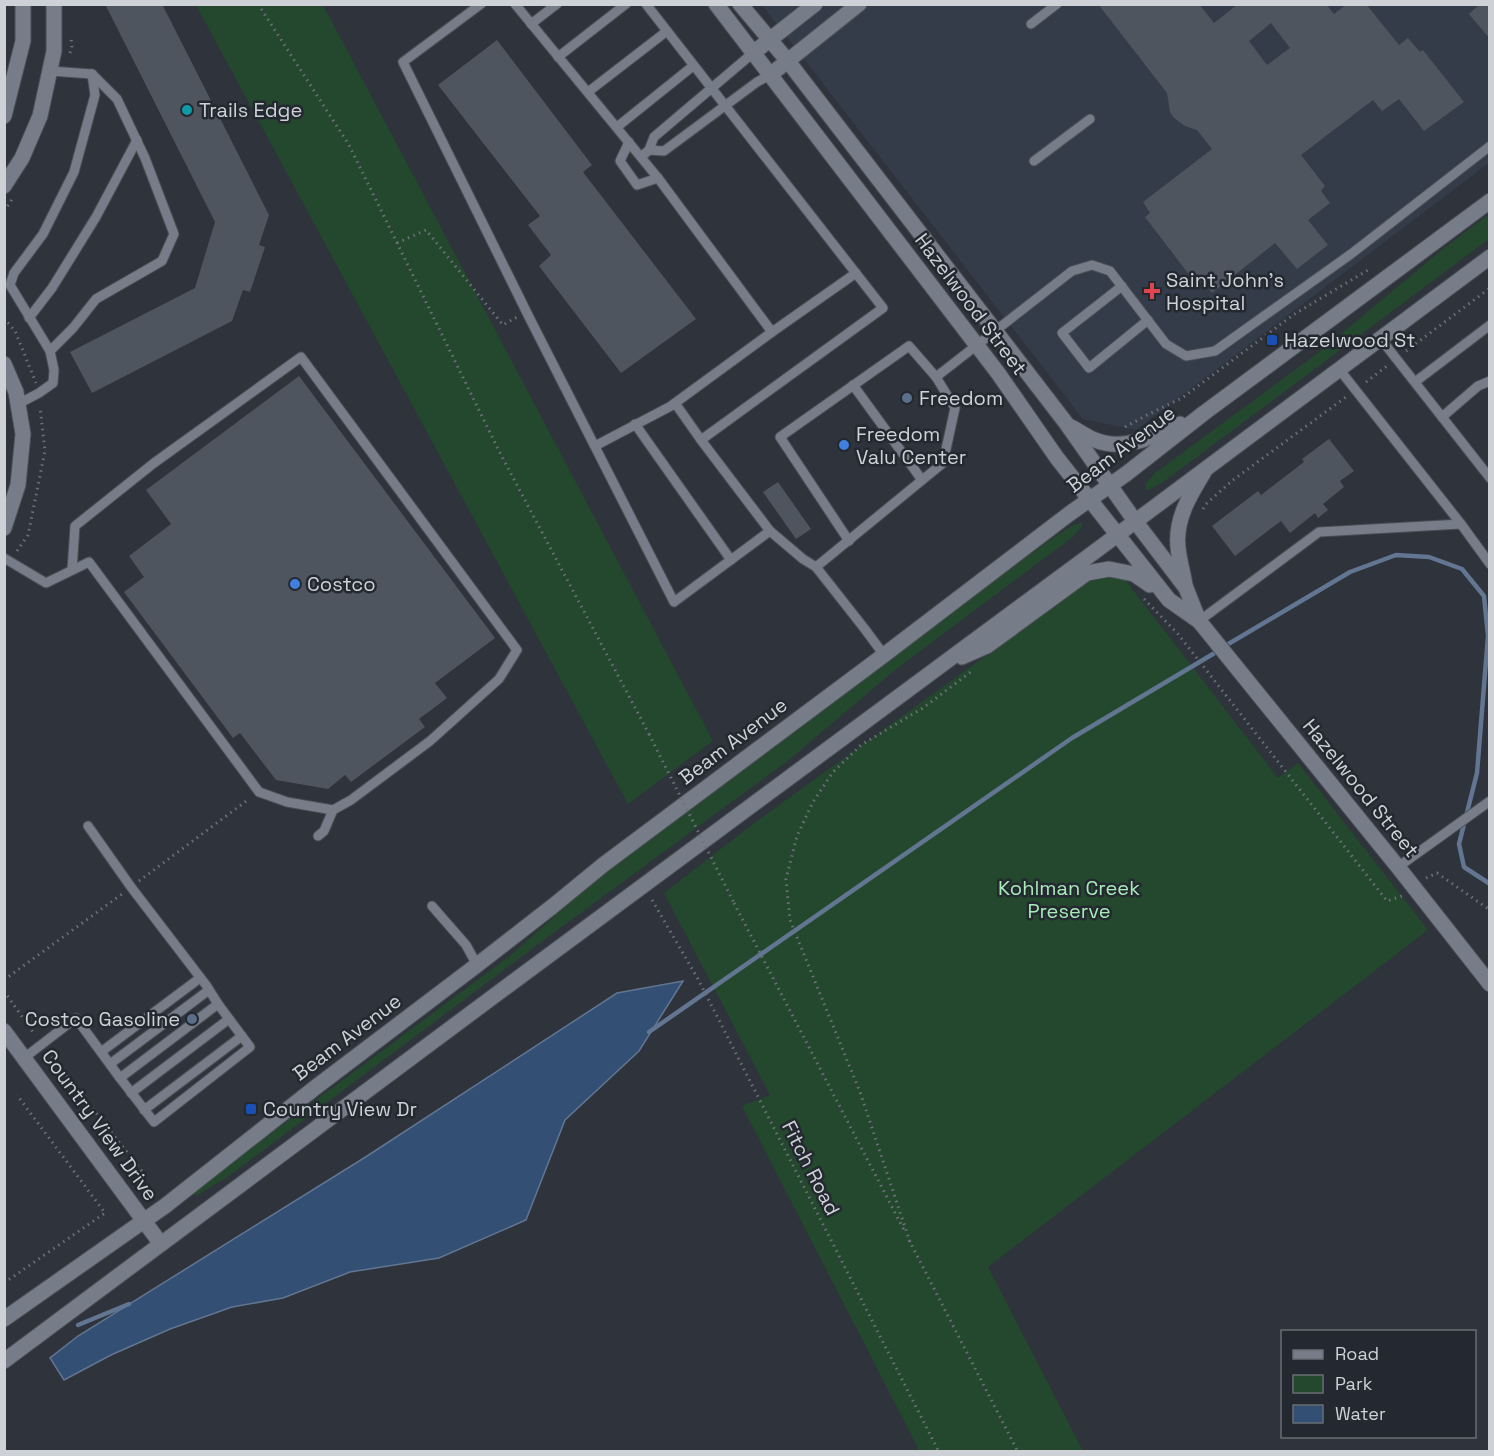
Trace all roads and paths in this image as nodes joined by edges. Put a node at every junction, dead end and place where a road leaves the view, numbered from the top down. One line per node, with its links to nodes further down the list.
1 (23, 4): 28 (street)
2 (54, 4): 22 (street)
3 (258, 4): 40 (path)
4 (480, 4): 46 (lane)
5 (515, 4): 14 (lane)
6 (557, 4): 14 (lane)
7 (626, 4): 19 (lane)
8 (646, 4): 16 (lane)
9 (716, 4): 18 (street, Hazelwood Street)
10 (740, 4): 17 (street, Hazelwood Street)
11 (815, 4): 17 (street)
12 (859, 4): 20 (street)
13 (1057, 4): 15 (lane)
14 (531, 24): 19 (lane)
15 (1031, 24)
16 (667, 31): 21 (lane); 26 (lane)
17 (770, 39): 18 (street); 20 (street, Hazelwood Street)
18 (753, 53): 24 (street, Hazelwood Street); 25 (lane)
19 (558, 57): 26 (lane)
20 (787, 60): 24 (street); 50 (street, Hazelwood Street)
21 (693, 66): 25 (lane); 30 (lane)
22 (50, 71): 23 (lane); 38 (street)
23 (92, 74): 31 (lane); 47 (lane)
24 (770, 75): 27 (lane); 53 (street, Hazelwood Street)
25 (711, 89): 27 (lane); 34 (lane)
26 (588, 92): 30 (lane)
27 (725, 106): 34 (lane); 43 (lane)
28 (4, 116)
29 (1090, 119): 36 (lane)
30 (617, 127): 32 (lane)
31 (137, 140): 47 (lane); 54 (lane)
32 (629, 142): 35 (lane); 37 (lane)
33 (1490, 146): 48 (lane)
34 (650, 150): 35 (lane)
35 (641, 157): 37 (lane)
36 (1034, 161)
37 (658, 178): 51 (lane)
38 (4, 186)
39 (1490, 201): 65 (street, Beam Avenue)
40 (397, 243): 46 (path); 124 (path, bridge)
41 (1490, 257): 52 (street)
42 (1377, 265): 69 (path)
43 (856, 273): 51 (lane); 70 (lane)
44 (1122, 286): 48 (lane); 48 (lane); 50 (lane)
45 (1490, 288): 55 (path)
46 (527, 312): 71 (lane)
47 (30, 318): 54 (lane)
48 (1148, 320)
49 (1490, 325): 60 (lane)
50 (995, 331): 53 (lane); 67 (street, Hazelwood Street)
51 (772, 332): 63 (lane)
52 (1380, 339): 55 (lane); 57 (street)
53 (976, 344): 58 (lane); 76 (street, Hazelwood Street)
54 (50, 351): 64 (lane)
55 (1396, 359): 60 (lane); 62 (path)
56 (4, 364): 64 (street)
57 (1339, 369): 62 (lane); 72 (street)
58 (936, 377): 61 (lane); 74 (lane)
59 (1490, 381): 66 (lane)
60 (1415, 382): 66 (lane)
61 (853, 385): 74 (lane); 83 (lane)
62 (1355, 390): 77 (path); 79 (lane)
63 (675, 403): 68 (lane); 70 (lane)
64 (18, 404): 80 (street)
65 (1204, 413): 67 (street); 75 (street, Beam Avenue)
66 (1442, 417): 73 (lane)
67 (1066, 423): 75 (street, Hazelwood Street)
68 (635, 424): 71 (lane); 85 (lane)
69 (1118, 431)
70 (701, 440): 81 (lane)
71 (595, 446): 85 (lane)
72 (1207, 467): 78 (street); 89 (street)
73 (1490, 478)
74 (922, 480): 83 (lane)
75 (1110, 485): 76 (street, Beam Avenue); 78 (street, Hazelwood Street)
76 (1090, 500): 82 (street, Hazelwood Street); 93 (street, Beam Avenue)
77 (1201, 512)
78 (1135, 521): 82 (street); 89 (street, Hazelwood Street)
79 (1461, 524): 86 (lane); 92 (lane)
80 (4, 528)
81 (770, 531): 85 (lane); 87 (lane)
82 (1117, 535): 91 (street, Hazelwood Street); 95 (street)
83 (849, 541): 87 (lane)
84 (4, 558): 88 (lane)
85 (731, 560)
86 (1490, 564)
87 (816, 567): 93 (lane)
88 (72, 570): 97 (lane); 97 (lane)
89 (1186, 588): 92 (street, Hazelwood Street)
90 (1141, 596): 101 (path)
91 (1169, 600): 92 (street, Hazelwood Street); 95 (street)
92 (1199, 621): 100 (street, Hazelwood Street)
93 (884, 655): 105 (street, Beam Avenue)
94 (980, 665): 124 (path)
95 (940, 666): 125 (street)
96 (1490, 801): 100 (lane)
97 (333, 810): 99 (lane)
98 (88, 826): 106 (lane)
99 (318, 836)
100 (1398, 867): 101 (street, Hazelwood Street)
101 (1414, 887): 104 (path); 107 (street, Hazelwood Street)
102 (652, 900): 129 (path, Fitch Road)
103 (432, 906): 105 (lane)
104 (1490, 910)
105 (477, 965): 123 (street, Beam Avenue)
106 (200, 978): 108 (lane); 115 (lane)
107 (1490, 984)
108 (209, 990): 110 (lane); 117 (lane)
109 (4, 992): 114 (path)
110 (218, 1004): 111 (lane); 118 (lane)
111 (229, 1019): 113 (lane); 119 (lane)
112 (4, 1031): 116 (street, Country View Drive)
113 (242, 1036): 121 (lane); 121 (lane)
114 (42, 1044): 115 (lane); 116 (lane); 122 (path)
115 (101, 1052): 117 (lane)
116 (24, 1058): 123 (street, Country View Drive)
117 (110, 1064): 118 (lane)
118 (120, 1078): 119 (lane)
119 (132, 1093): 121 (lane)
120 (17, 1095): 126 (path)
121 (144, 1110)
122 (146, 1175)
123 (144, 1221): 125 (street, Country View Drive); 127 (street, Beam Avenue)
124 (910, 1242): 130 (path)
125 (161, 1244): 128 (street)
126 (4, 1283)
127 (4, 1319)
128 (4, 1361)
129 (939, 1452)
130 (1018, 1452)

